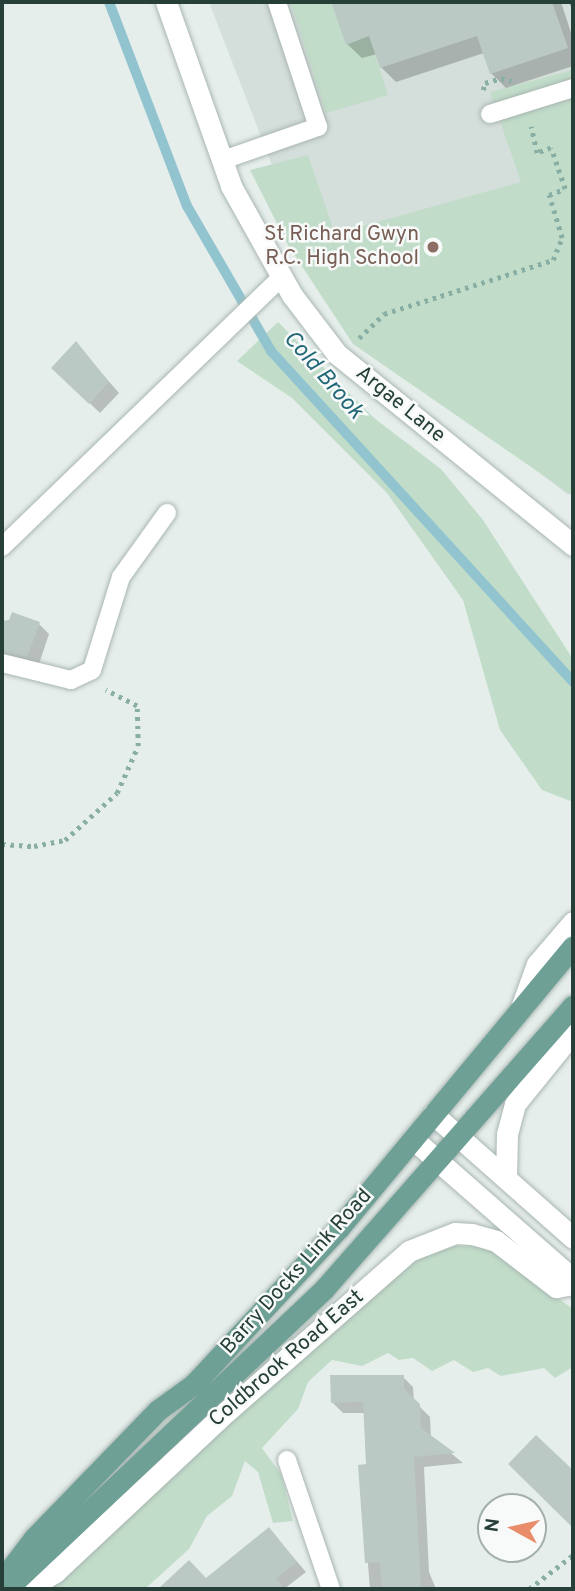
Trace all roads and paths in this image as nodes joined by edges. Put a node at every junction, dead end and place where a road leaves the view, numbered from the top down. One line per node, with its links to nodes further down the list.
1 (166, 2): 6 (street, Argae Lane)
2 (277, 2): 6 (lane)
3 (573, 88): 4 (lane)
4 (490, 114)
5 (540, 116): 8 (path)
6 (223, 160): 7 (street, Argae Lane)
7 (282, 277): 8 (street, Argae Lane); 11 (lane)
8 (341, 357): 10 (street, Argae Lane)
9 (167, 513): 13 (lane)
10 (573, 545)
11 (2, 547)
12 (2, 663): 13 (lane)
13 (81, 675): 14 (path)
14 (2, 844)
15 (573, 922): 17 (street)
16 (573, 946): 17 (main road, Barry Docks Link Road)
17 (522, 1005): 20 (main road, Barry Docks Link Road)
18 (573, 1006): 21 (main road, Barry Docks Link Road)
19 (573, 1032): 24 (street)
20 (433, 1114): 21 (street); 22 (main road, Barry Docks Link Road)
21 (459, 1138): 23 (main road, Barry Docks Link Road); 24 (street)
22 (412, 1139): 23 (street, Coldbrook Road East); 29 (main road, Barry Docks Link Road)
23 (439, 1163): 26 (street, Coldbrook Road East); 30 (main road, Barry Docks Link Road)
24 (506, 1178): 25 (street)
25 (573, 1238)
26 (573, 1282): 31 (street, Coldbrook Road East)
27 (287, 1460): 32 (lane)
28 (573, 1555): 33 (path)
29 (2, 1580)
30 (7, 1589)
31 (27, 1589)
32 (331, 1589)
33 (529, 1589)

